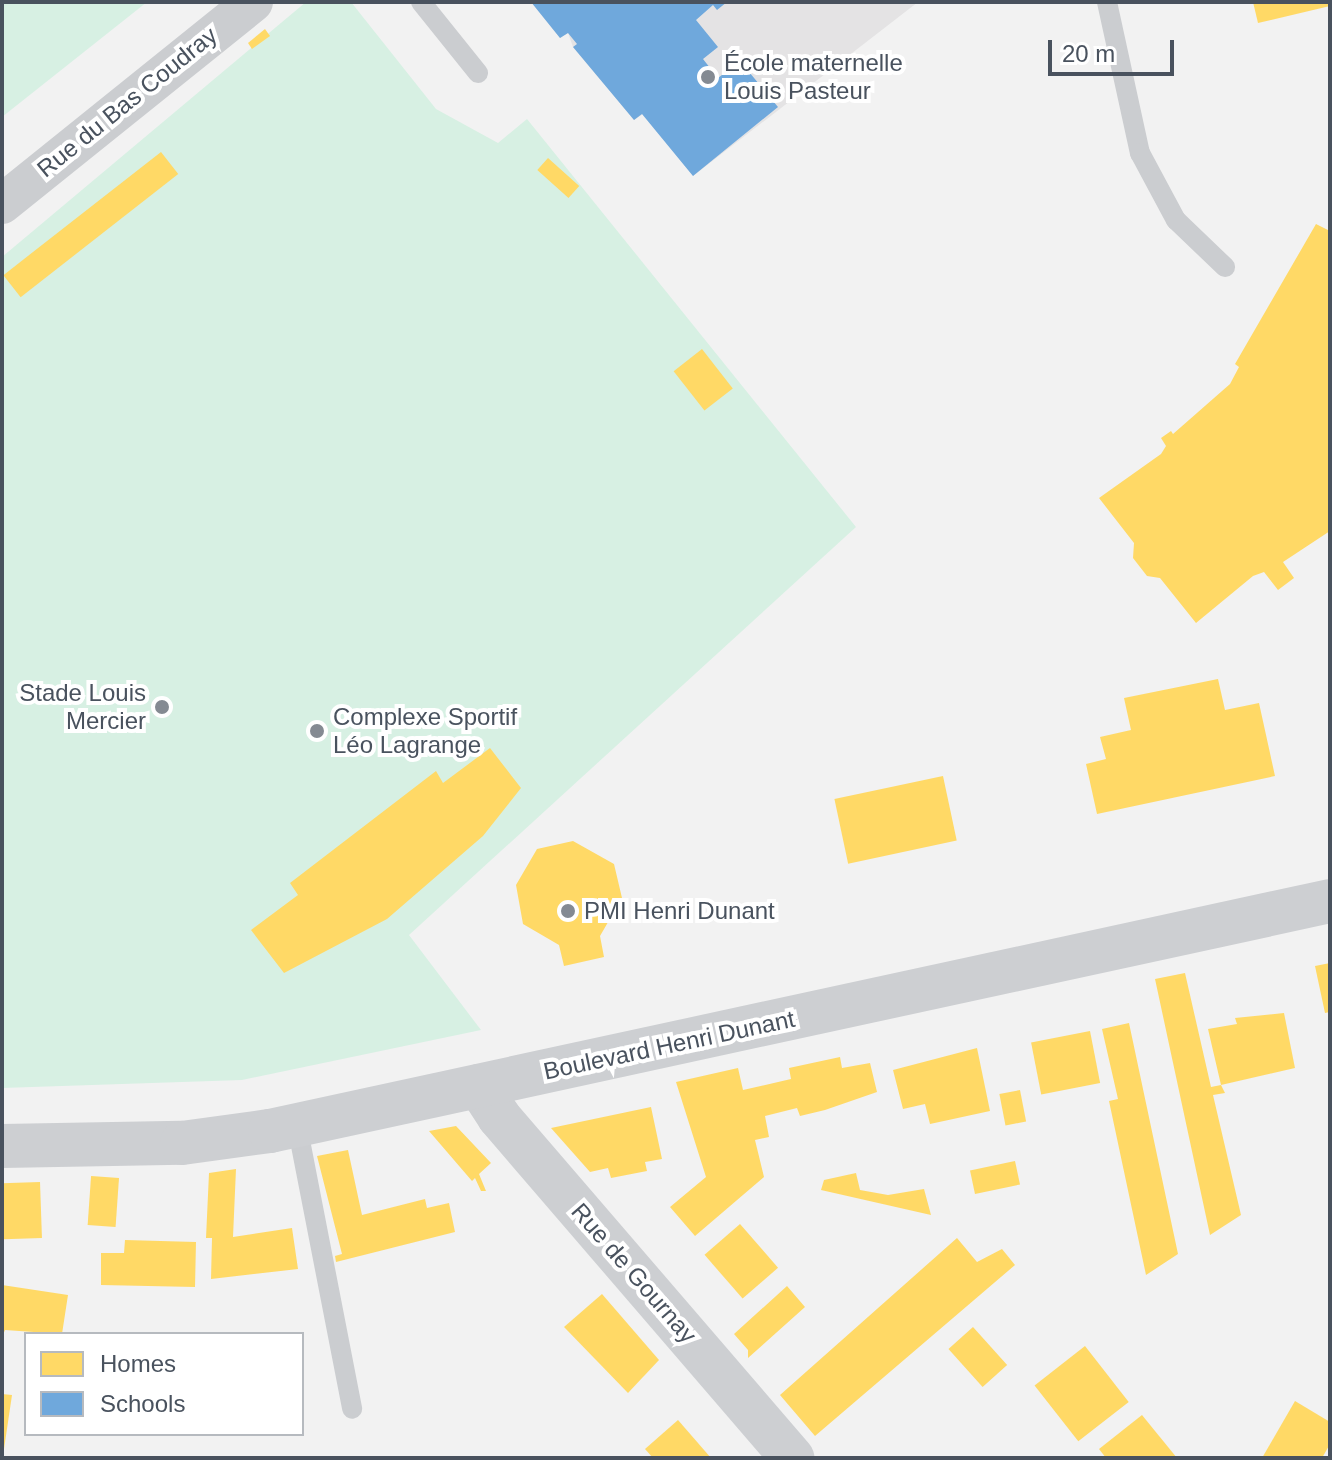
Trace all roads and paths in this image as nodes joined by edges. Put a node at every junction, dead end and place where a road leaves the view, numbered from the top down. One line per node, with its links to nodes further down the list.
1 (253, 2): 5 (street, Rue du Bas Coudray)
2 (421, 2): 4 (lane)
3 (1107, 2): 6 (lane)
4 (478, 73)
5 (2, 204)
6 (1225, 267)
7 (1330, 901): 8 (main road, Boulevard Henri Dunant)
8 (479, 1086): 9 (main road, Boulevard Henri Dunant); 12 (main road, Rue de Gournay)
9 (297, 1125): 10 (main road, Boulevard Henri Dunant); 11 (lane)
10 (2, 1146)
11 (352, 1409)
12 (792, 1458)

